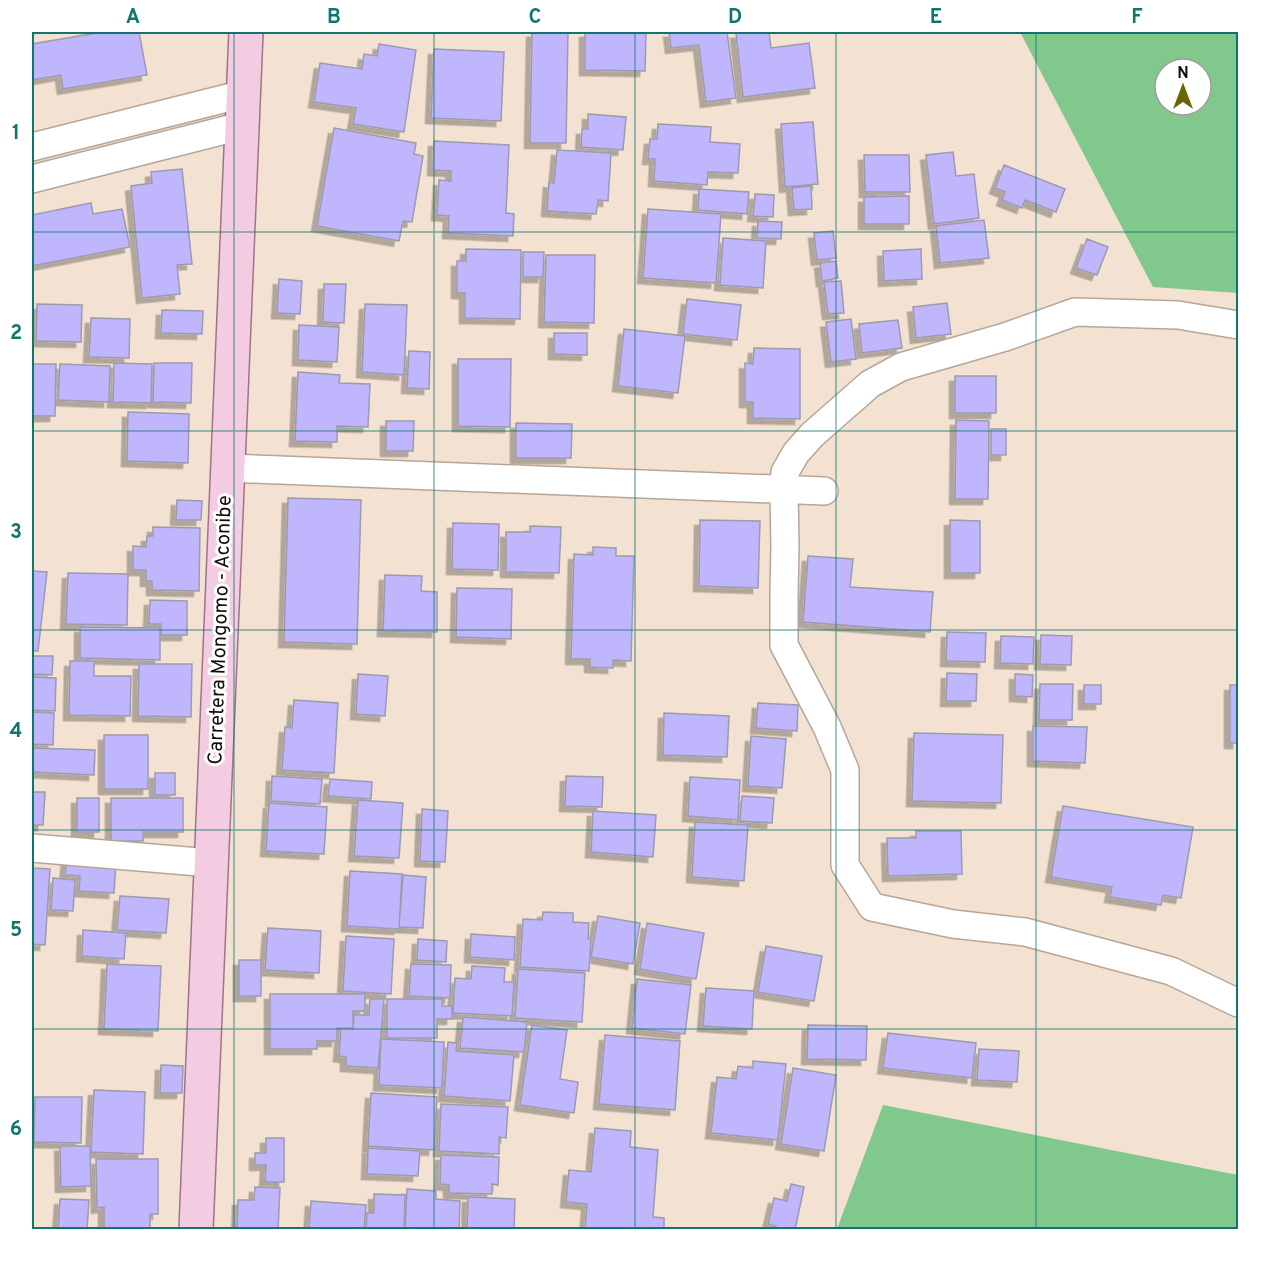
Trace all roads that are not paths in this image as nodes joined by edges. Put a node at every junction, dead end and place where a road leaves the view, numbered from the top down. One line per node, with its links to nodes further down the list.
1 (246, 32): 2 (main road, Carretera Mongomo - Aconibe)
2 (242, 110): 3 (street); 4 (street); 6 (main road, Carretera Mongomo - Aconibe)
3 (32, 147)
4 (32, 179)
5 (1239, 325): 7 (street)
6 (227, 468): 7 (street); 10 (main road, Carretera Mongomo - Aconibe)
7 (784, 490): 8 (street); 11 (street)
8 (824, 491)
9 (32, 848): 10 (street)
10 (211, 863): 12 (main road, Carretera Mongomo - Aconibe)
11 (1239, 1003)
12 (196, 1230)

